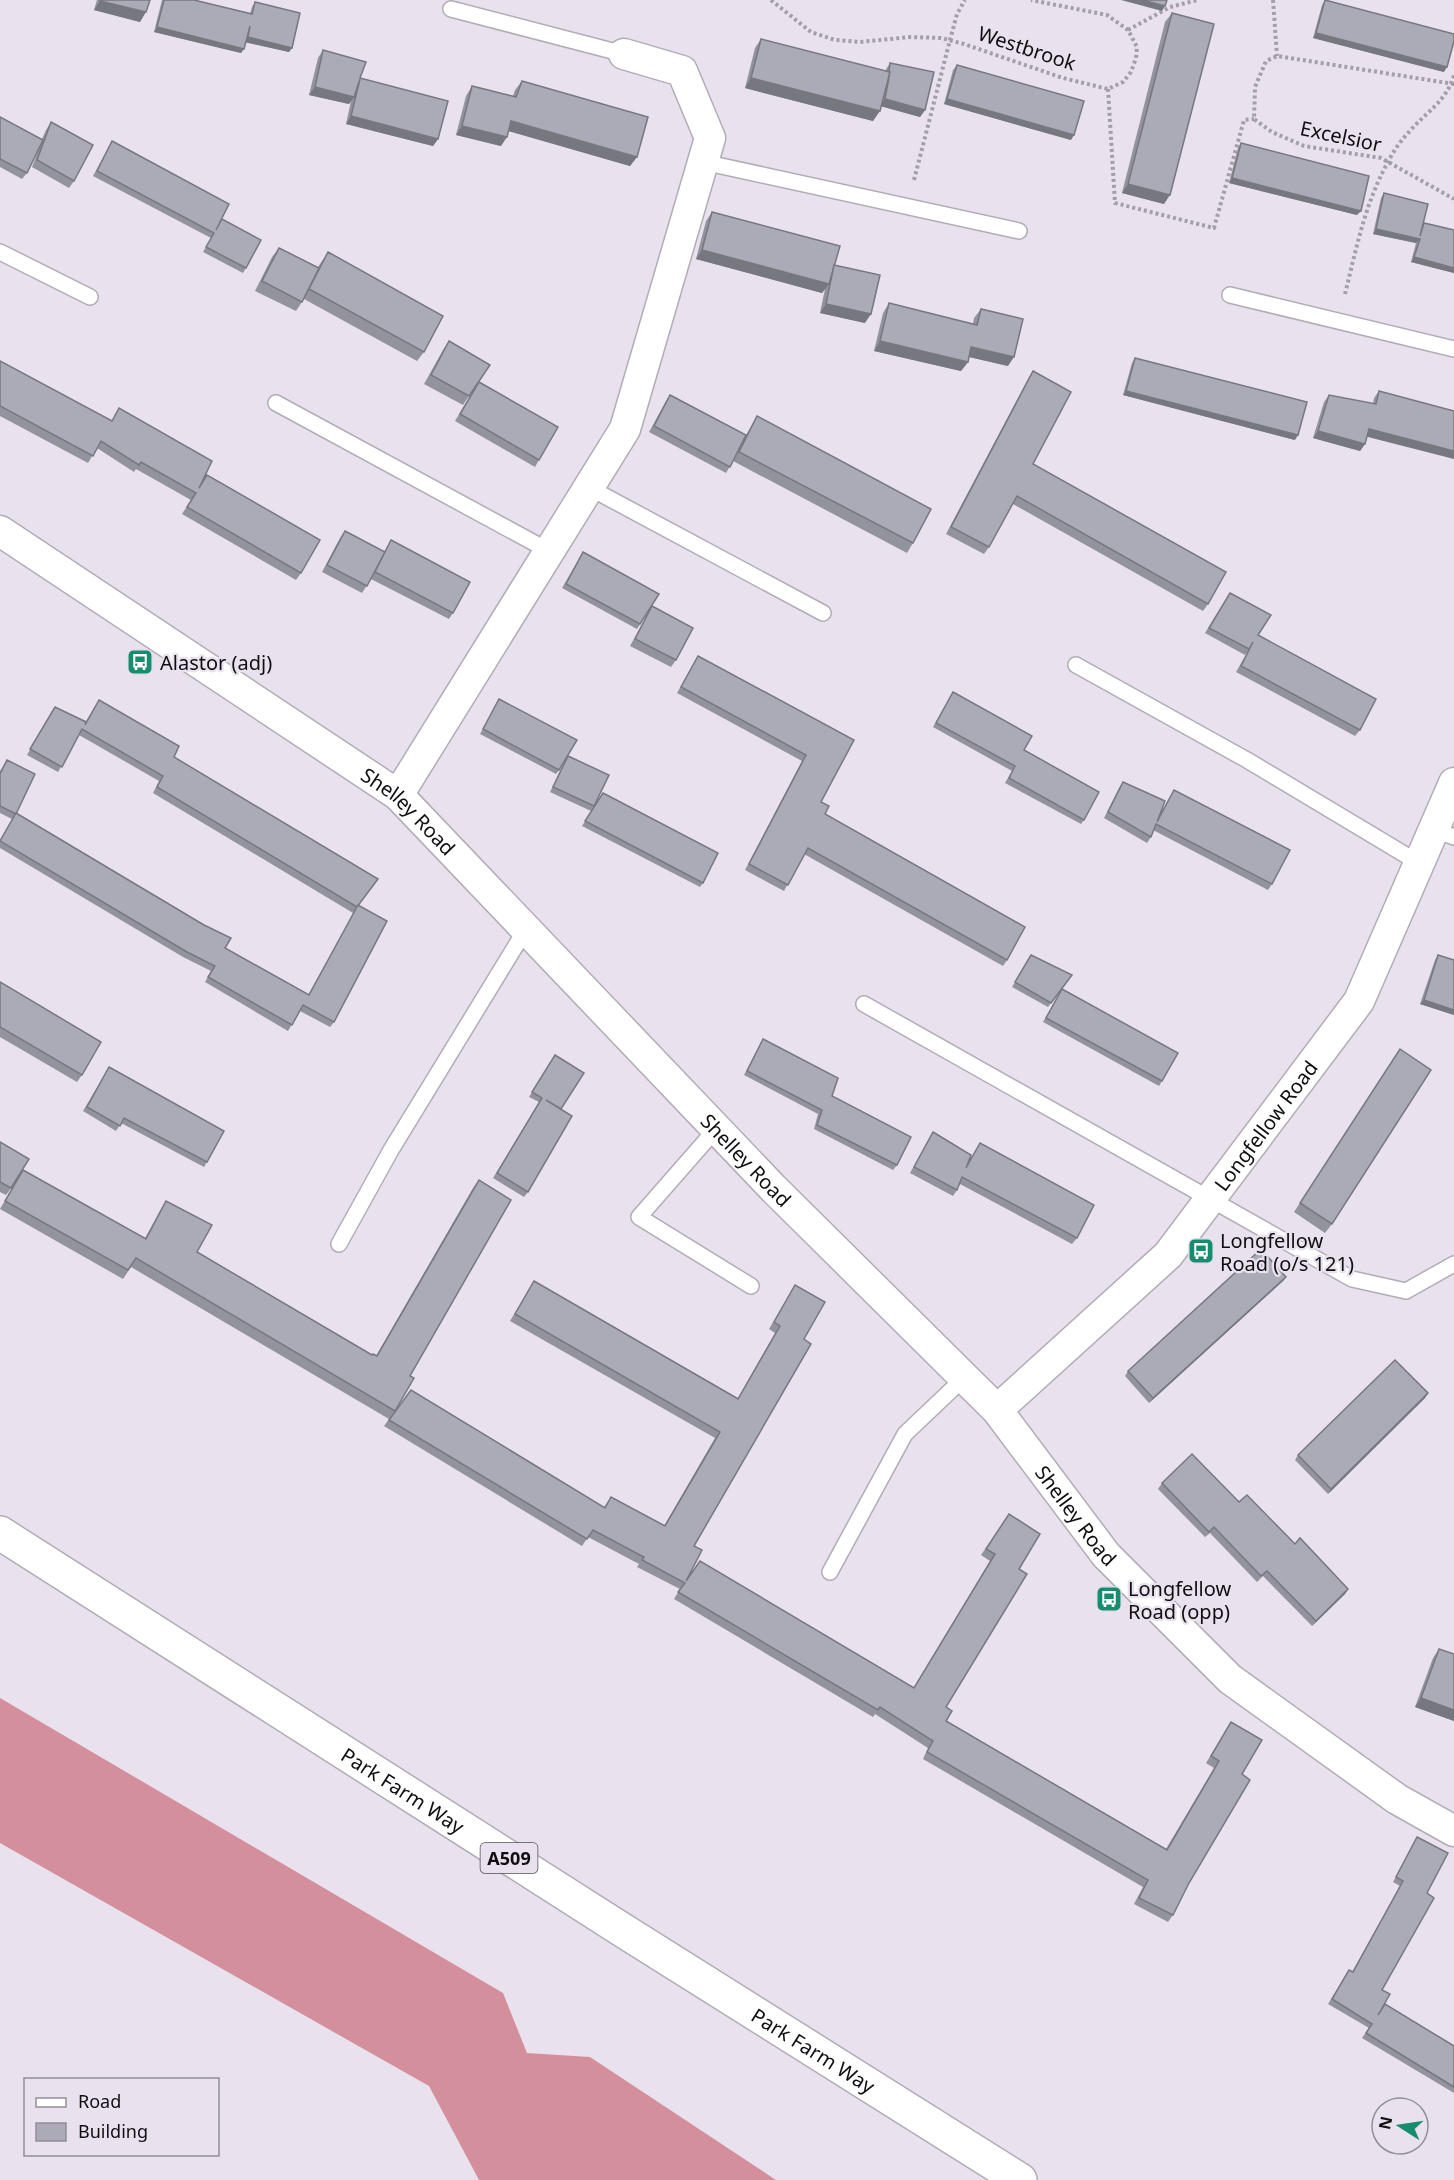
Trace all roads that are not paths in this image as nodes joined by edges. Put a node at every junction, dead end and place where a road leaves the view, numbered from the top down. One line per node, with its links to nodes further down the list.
1 (451, 9): 2 (lane)
2 (624, 54): 3 (street)
3 (703, 162): 4 (lane); 10 (street)
4 (1019, 231)
5 (0, 252): 7 (lane)
6 (1230, 295): 8 (lane)
7 (90, 297)
8 (1454, 349)
9 (276, 403): 12 (lane)
10 (588, 487): 12 (street); 13 (lane)
11 (0, 531): 16 (street, Shelley Road)
12 (549, 550): 16 (street)
13 (824, 613)
14 (1076, 664): 18 (lane)
15 (1454, 783): 17 (street, Longfellow Road)
16 (398, 795): 19 (street, Shelley Road)
17 (1444, 833): 18 (street, Longfellow Road)
18 (1419, 863): 22 (street, Longfellow Road)
19 (526, 929): 21 (street, Shelley Road); 23 (lane)
20 (864, 1004): 22 (lane)
21 (717, 1129): 25 (lane); 26 (street, Shelley Road)
22 (1210, 1198): 24 (lane); 27 (street, Longfellow Road)
23 (339, 1244)
24 (1454, 1264)
25 (751, 1286)
26 (965, 1377): 27 (street, Shelley Road); 29 (lane)
27 (998, 1410): 30 (street, Shelley Road)
28 (0, 1533): 31 (highway, Park Farm Way / A509)
29 (830, 1572)
30 (1454, 1831)
31 (1020, 2180)

